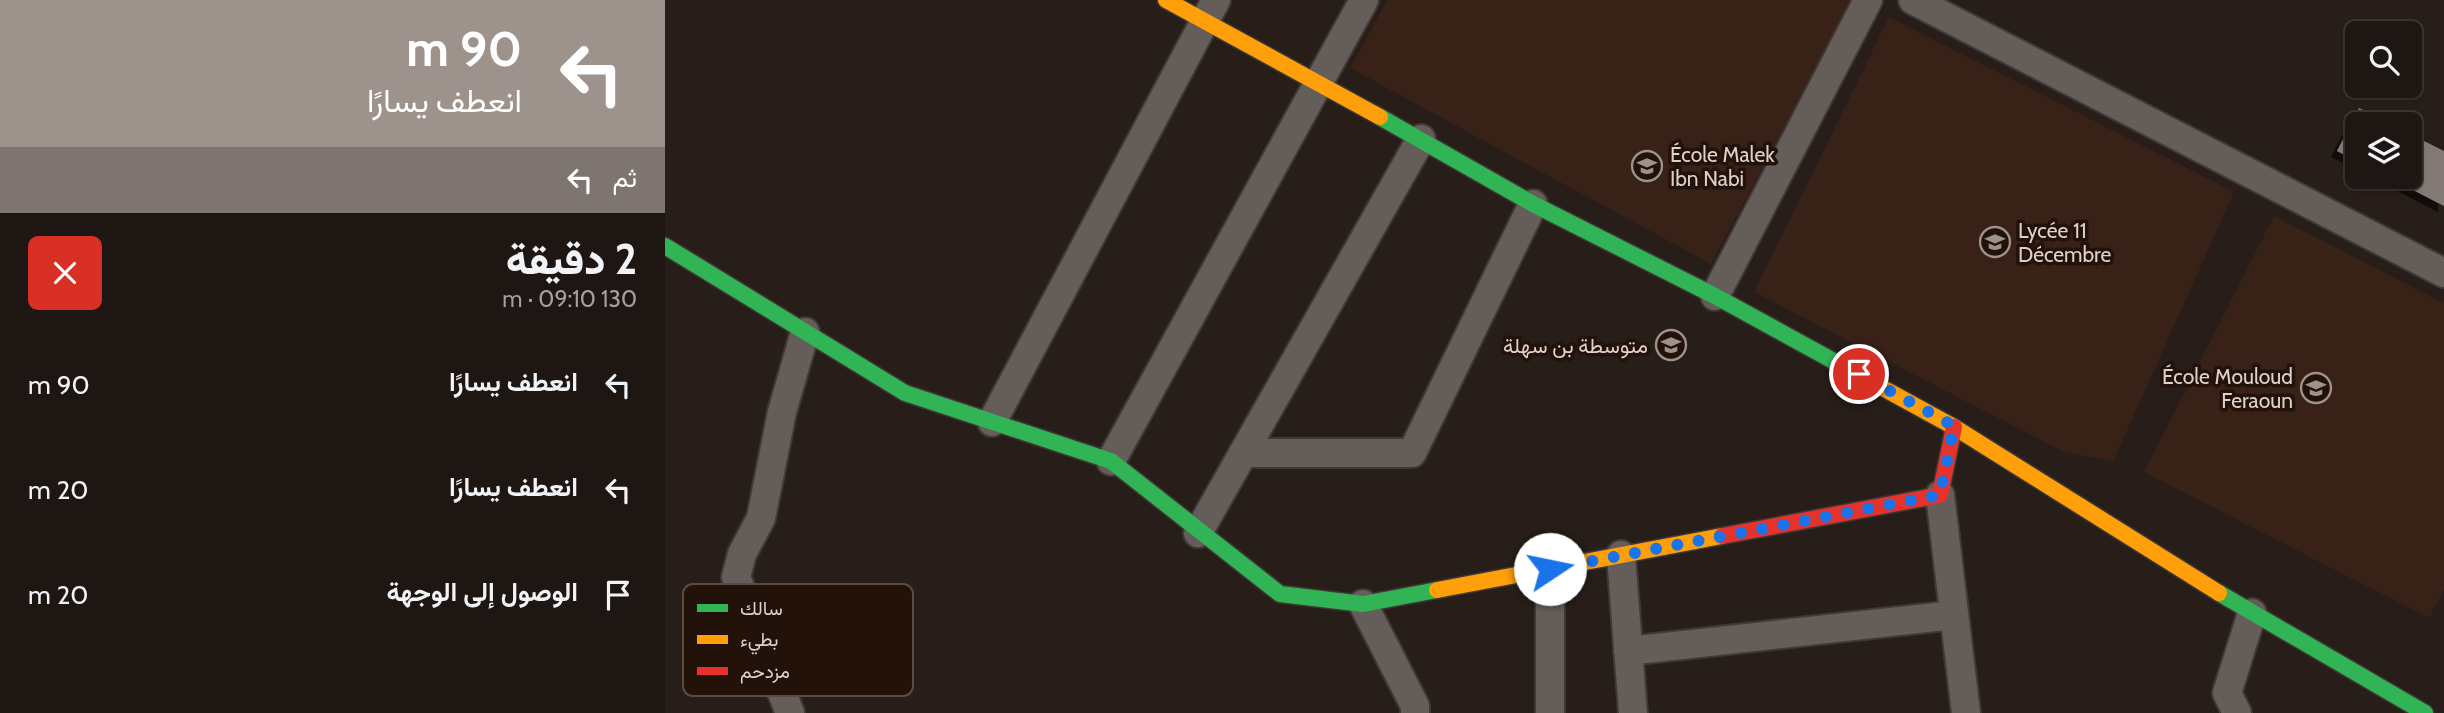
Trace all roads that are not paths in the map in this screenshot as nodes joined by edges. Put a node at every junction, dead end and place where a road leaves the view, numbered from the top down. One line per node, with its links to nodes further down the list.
1 (1166, 0): 5 (street)
2 (1364, 0): 6 (street)
3 (1868, 0): 11 (street)
4 (1913, 0): 10 (street)
5 (1209, 11): 6 (street); 13 (street)
6 (1317, 83): 7 (street); 16 (street)
7 (1421, 139): 8 (street); 15 (street)
8 (1533, 204): 11 (street); 15 (street)
9 (665, 246): 12 (street)
10 (2444, 273)
11 (1715, 296): 14 (street)
12 (805, 332): 13 (street); 21 (street)
13 (992, 422): 16 (street)
14 (1954, 426): 17 (street); 23 (street)
15 (1243, 453): 18 (street)
16 (1111, 461): 18 (street)
17 (1940, 495): 19 (street); 24 (street)
18 (1198, 533): 22 (street)
19 (1621, 555): 20 (street); 25 (street)
20 (1550, 569): 22 (street); 29 (street)
21 (739, 584)
22 (1363, 604): 27 (street)
23 (2252, 613): 32 (street); 33 (street)
24 (1954, 615): 25 (street); 31 (street)
25 (1629, 651): 30 (street)
26 (783, 696): 28 (street)
27 (1410, 711)
28 (790, 713)
29 (1550, 713)
30 (1633, 713)
31 (1966, 713)
32 (2237, 713)
33 (2425, 713)

